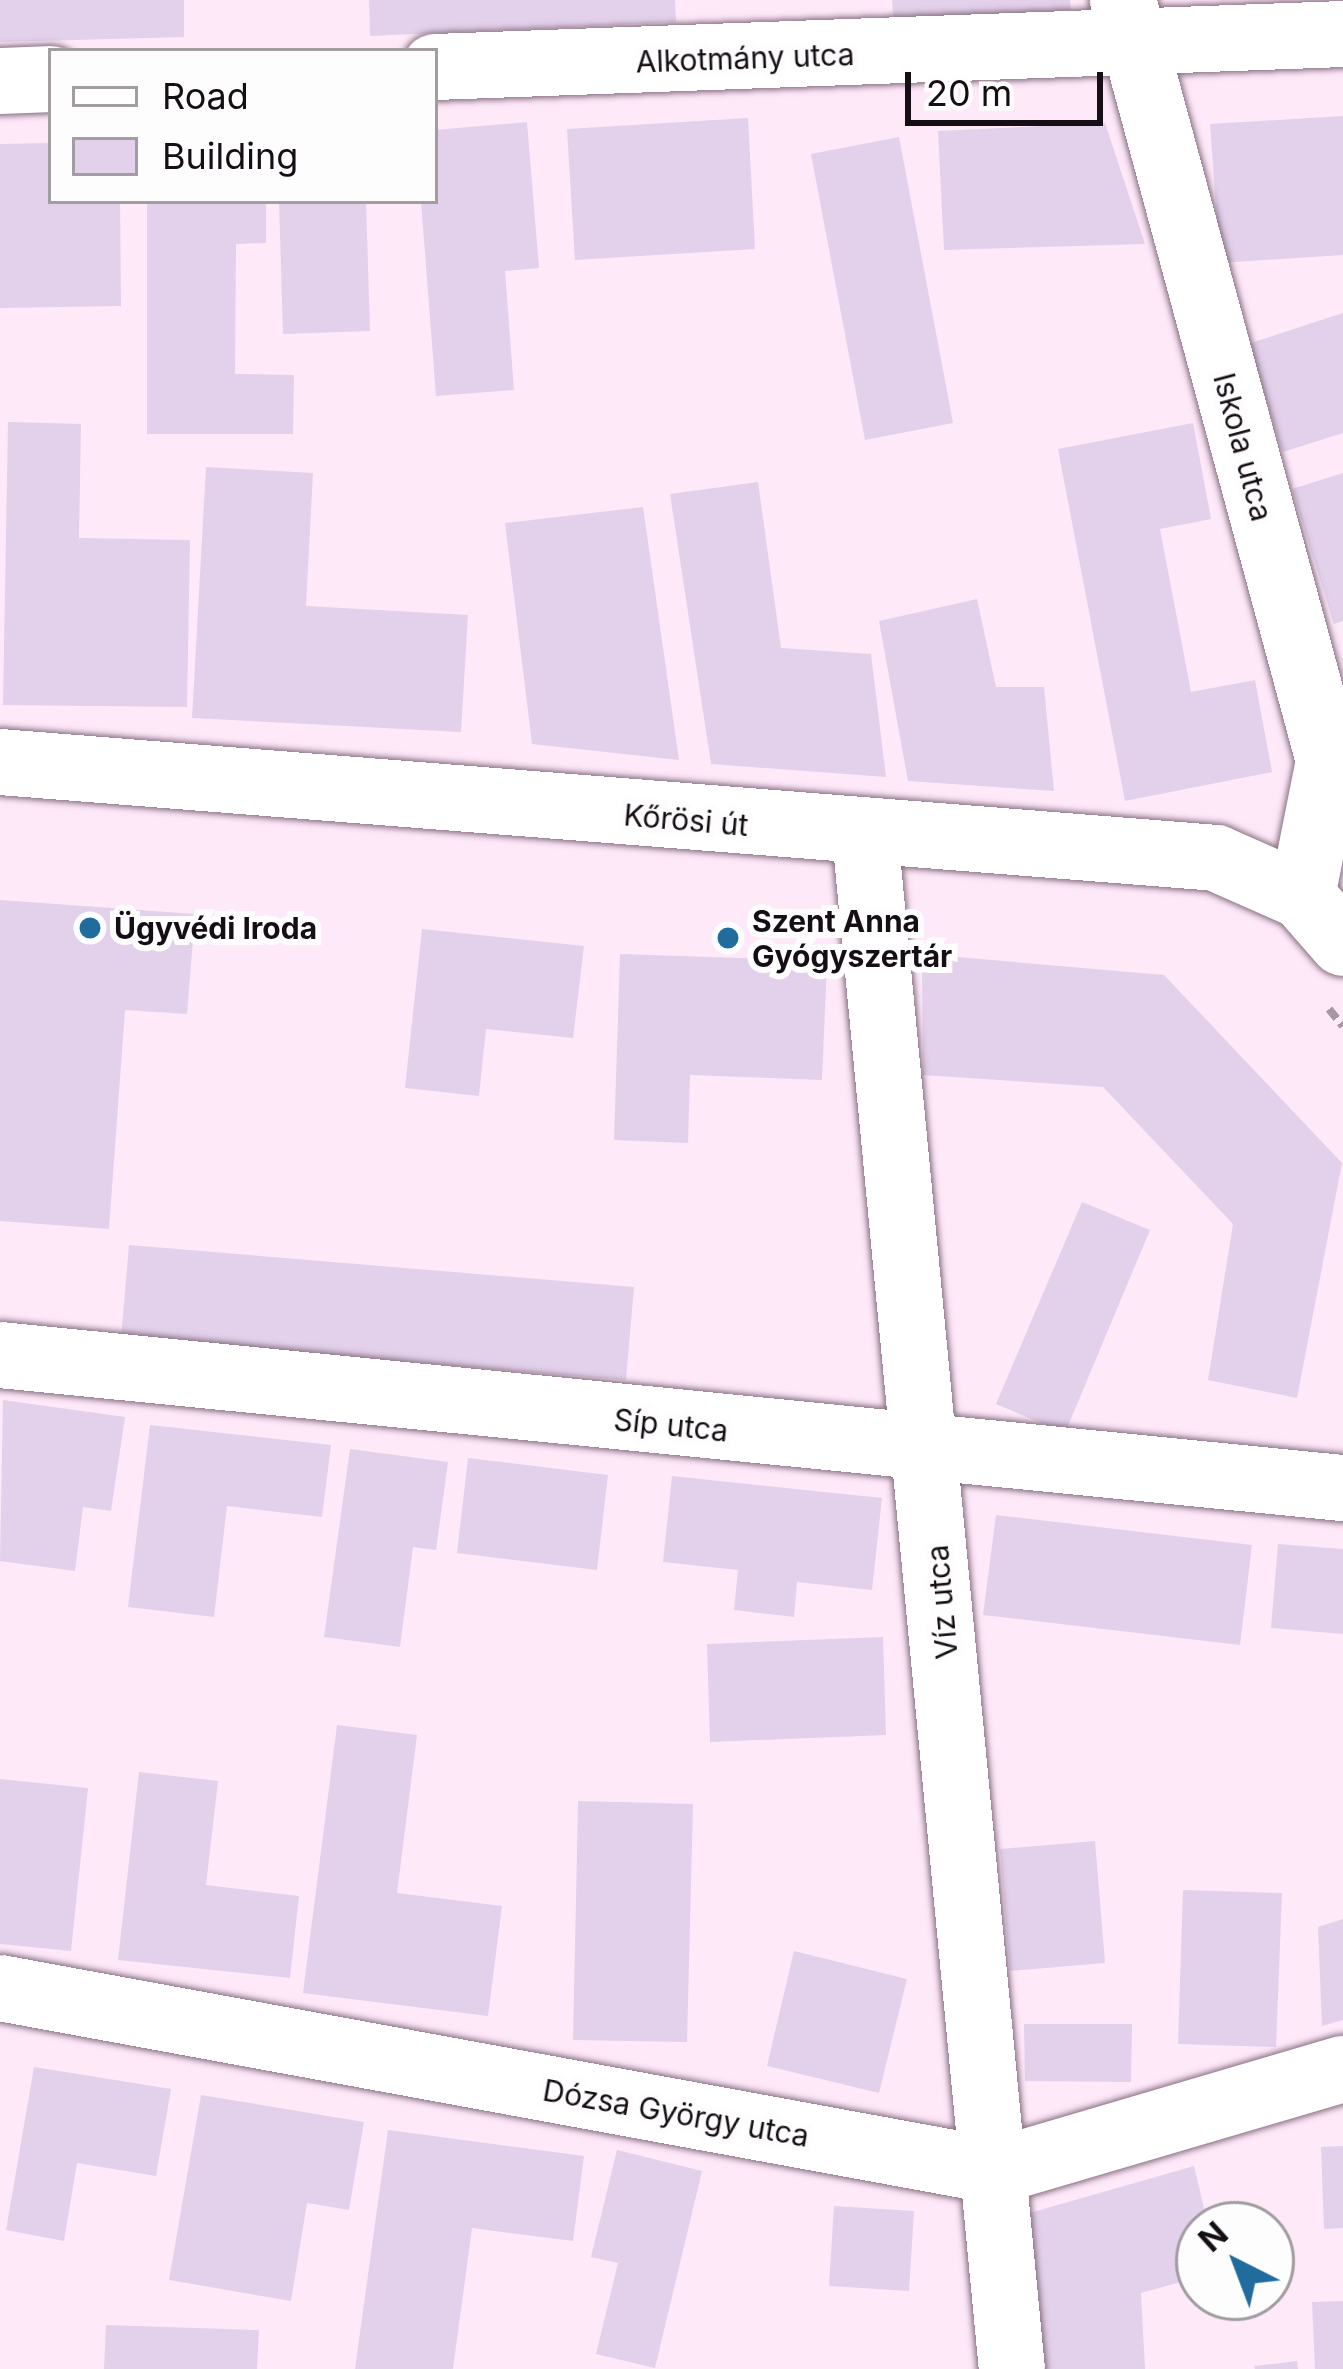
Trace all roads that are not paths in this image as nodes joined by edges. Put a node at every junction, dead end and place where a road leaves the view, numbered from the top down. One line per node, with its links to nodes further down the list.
1 (1129, 23): 2 (street, Alkotmány utca); 3 (street, Alkotmány utca); 8 (street, Iskola utca)
2 (1343, 34)
3 (438, 68)
4 (48, 79): 5 (street)
5 (0, 81)
6 (0, 762): 7 (street, Kőrösi út)
7 (865, 835): 8 (street, Kőrösi út); 10 (street, Víz utca)
8 (1330, 904)
9 (0, 1354): 10 (street, Síp utca)
10 (928, 1452): 11 (street, Síp utca); 14 (street, Víz utca)
11 (1343, 1489)
12 (0, 1988): 14 (street, Dózsa György utca)
13 (1343, 2069): 14 (street, Dózsa György utca)
14 (995, 2171): 15 (street, Víz utca)
15 (1012, 2369)

